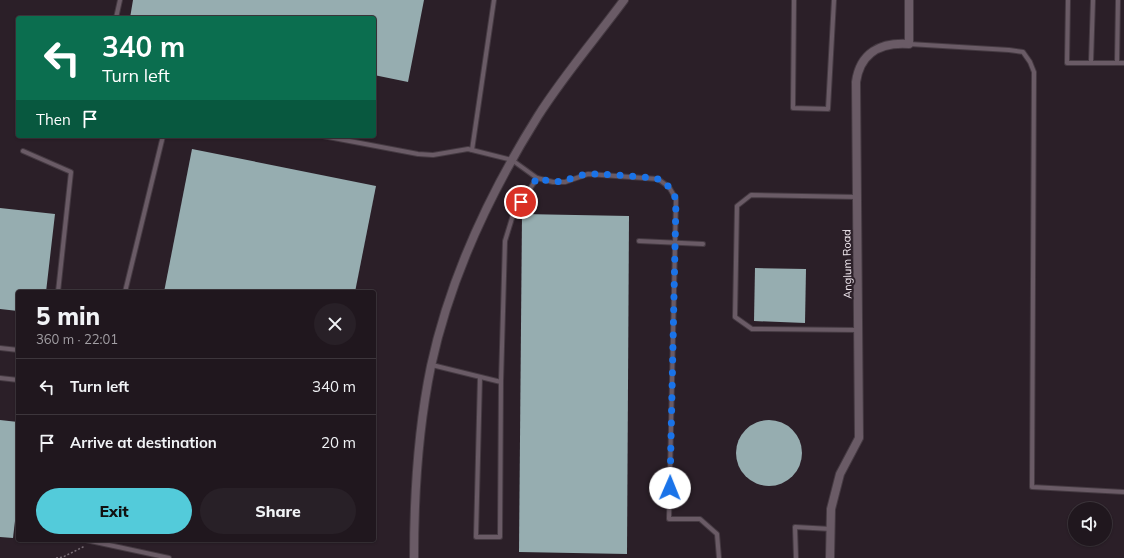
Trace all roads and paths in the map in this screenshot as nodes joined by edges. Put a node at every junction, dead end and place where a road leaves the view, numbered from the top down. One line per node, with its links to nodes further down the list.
1 (120, 0): 10 (lane)
2 (494, 0): 17 (lane)
3 (624, 0): 19 (street)
4 (794, 0): 5 (lane)
5 (834, 0)
6 (909, 0): 11 (street)
7 (1068, 0): 12 (lane)
8 (1093, 0): 12 (lane)
9 (1118, 0): 13 (lane)
10 (116, 16)
11 (909, 44): 21 (street, Anglum Road); 35 (lane)
12 (1091, 62): 13 (lane)
13 (1117, 63): 14 (lane)
14 (1124, 63)
15 (163, 138): 26 (lane)
16 (334, 138): 17 (lane)
17 (472, 150): 19 (lane)
18 (23, 151): 25 (lane)
19 (512, 160): 20 (lane); 30 (street)
20 (537, 178): 23 (lane); 34 (lane)
21 (857, 197): 27 (street, Anglum Road); 27 (lane)
22 (639, 240): 23 (lane)
23 (675, 242): 24 (lane); 42 (lane)
24 (703, 244)
25 (58, 290)
26 (125, 290)
27 (858, 330): 36 (street, Anglum Road)
28 (0, 348): 29 (lane)
29 (16, 350)
30 (432, 365): 31 (lane); 41 (street)
31 (480, 377): 34 (lane); 34 (lane)
32 (0, 378): 33 (lane)
33 (16, 380)
34 (501, 382)
35 (1124, 492)
36 (830, 529): 43 (lane); 44 (street, Anglum Road)
37 (86, 542): 39 (path)
38 (92, 542): 40 (lane)
39 (56, 558)
40 (169, 558)
41 (414, 558)
42 (719, 558)
43 (796, 558)
44 (830, 558)

